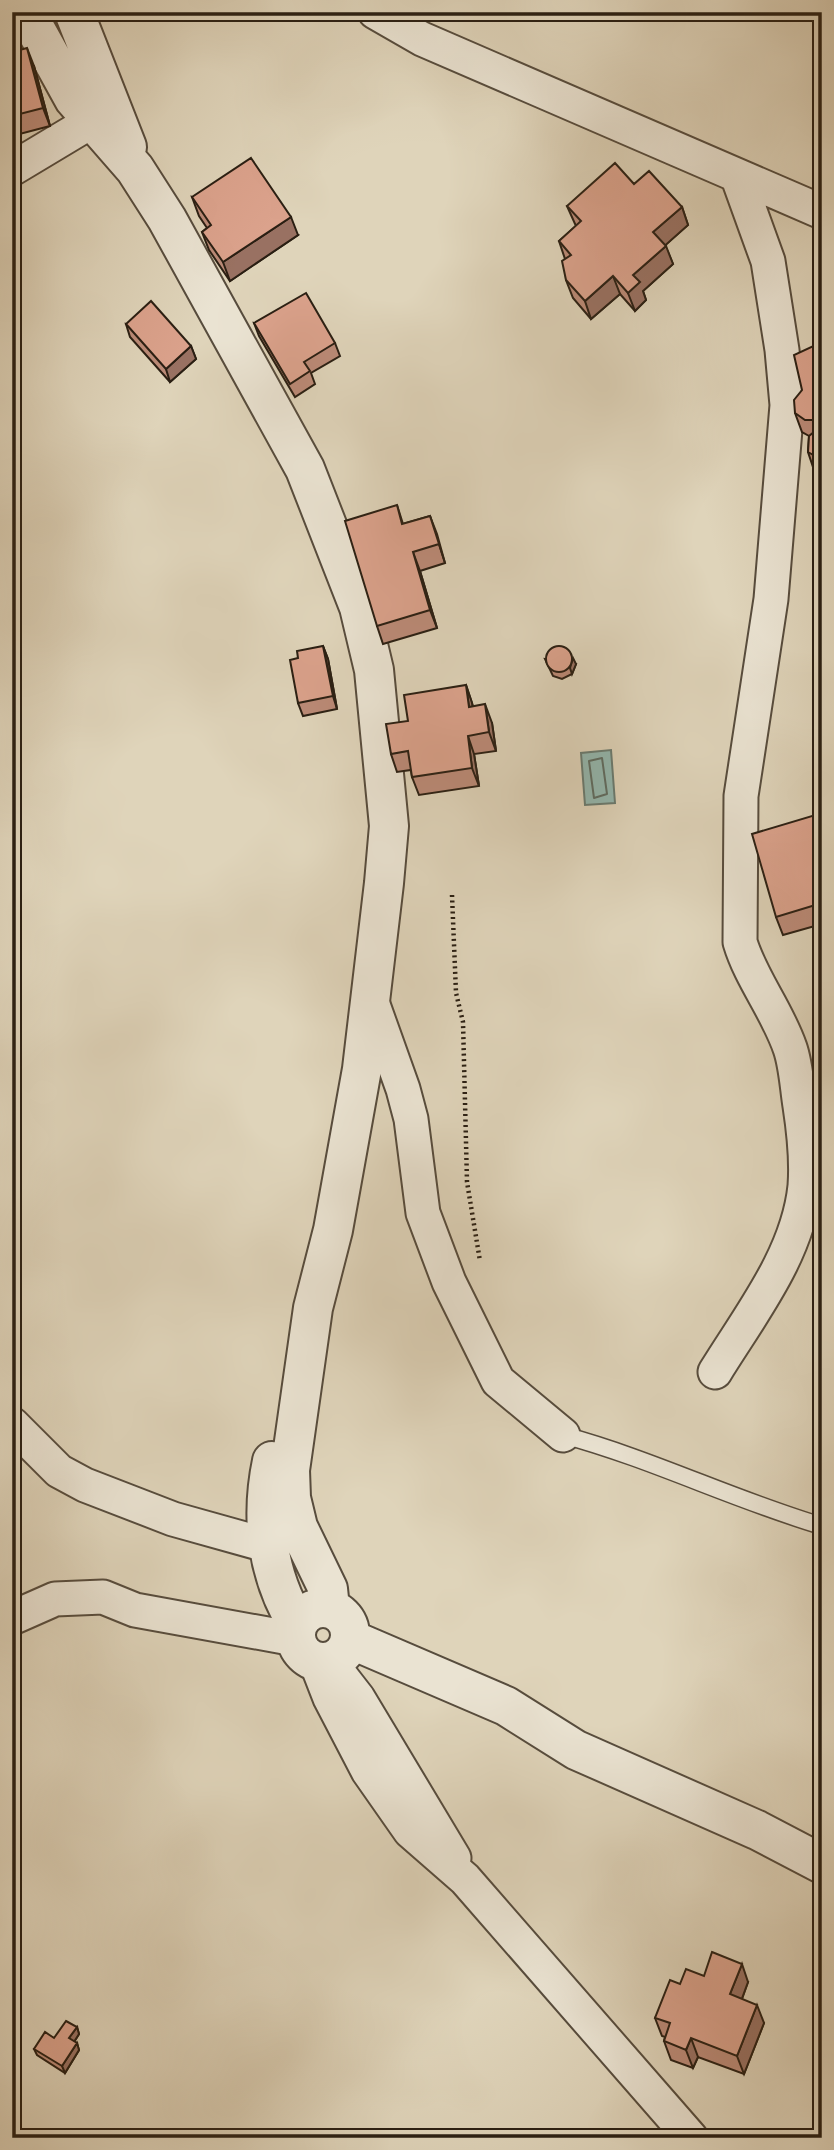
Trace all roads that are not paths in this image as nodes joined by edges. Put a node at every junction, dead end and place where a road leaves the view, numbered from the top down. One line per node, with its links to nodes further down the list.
1 (26, 12): 4 (street)
2 (74, 12): 6 (street)
3 (375, 12): 7 (street)
4 (92, 121): 5 (street); 6 (street)
5 (12, 169)
6 (135, 169): 9 (street)
7 (738, 178): 8 (street); 11 (street)
8 (822, 212)
9 (372, 1002): 10 (street); 13 (street)
10 (313, 1308): 15 (street); 17 (street)
11 (715, 1372)
12 (12, 1424): 15 (street)
13 (563, 1435): 14 (lane)
14 (822, 1526)
15 (266, 1545): 17 (street)
16 (12, 1618): 17 (street)
17 (322, 1642): 18 (street); 19 (street)
18 (822, 1864)
19 (691, 2138)

